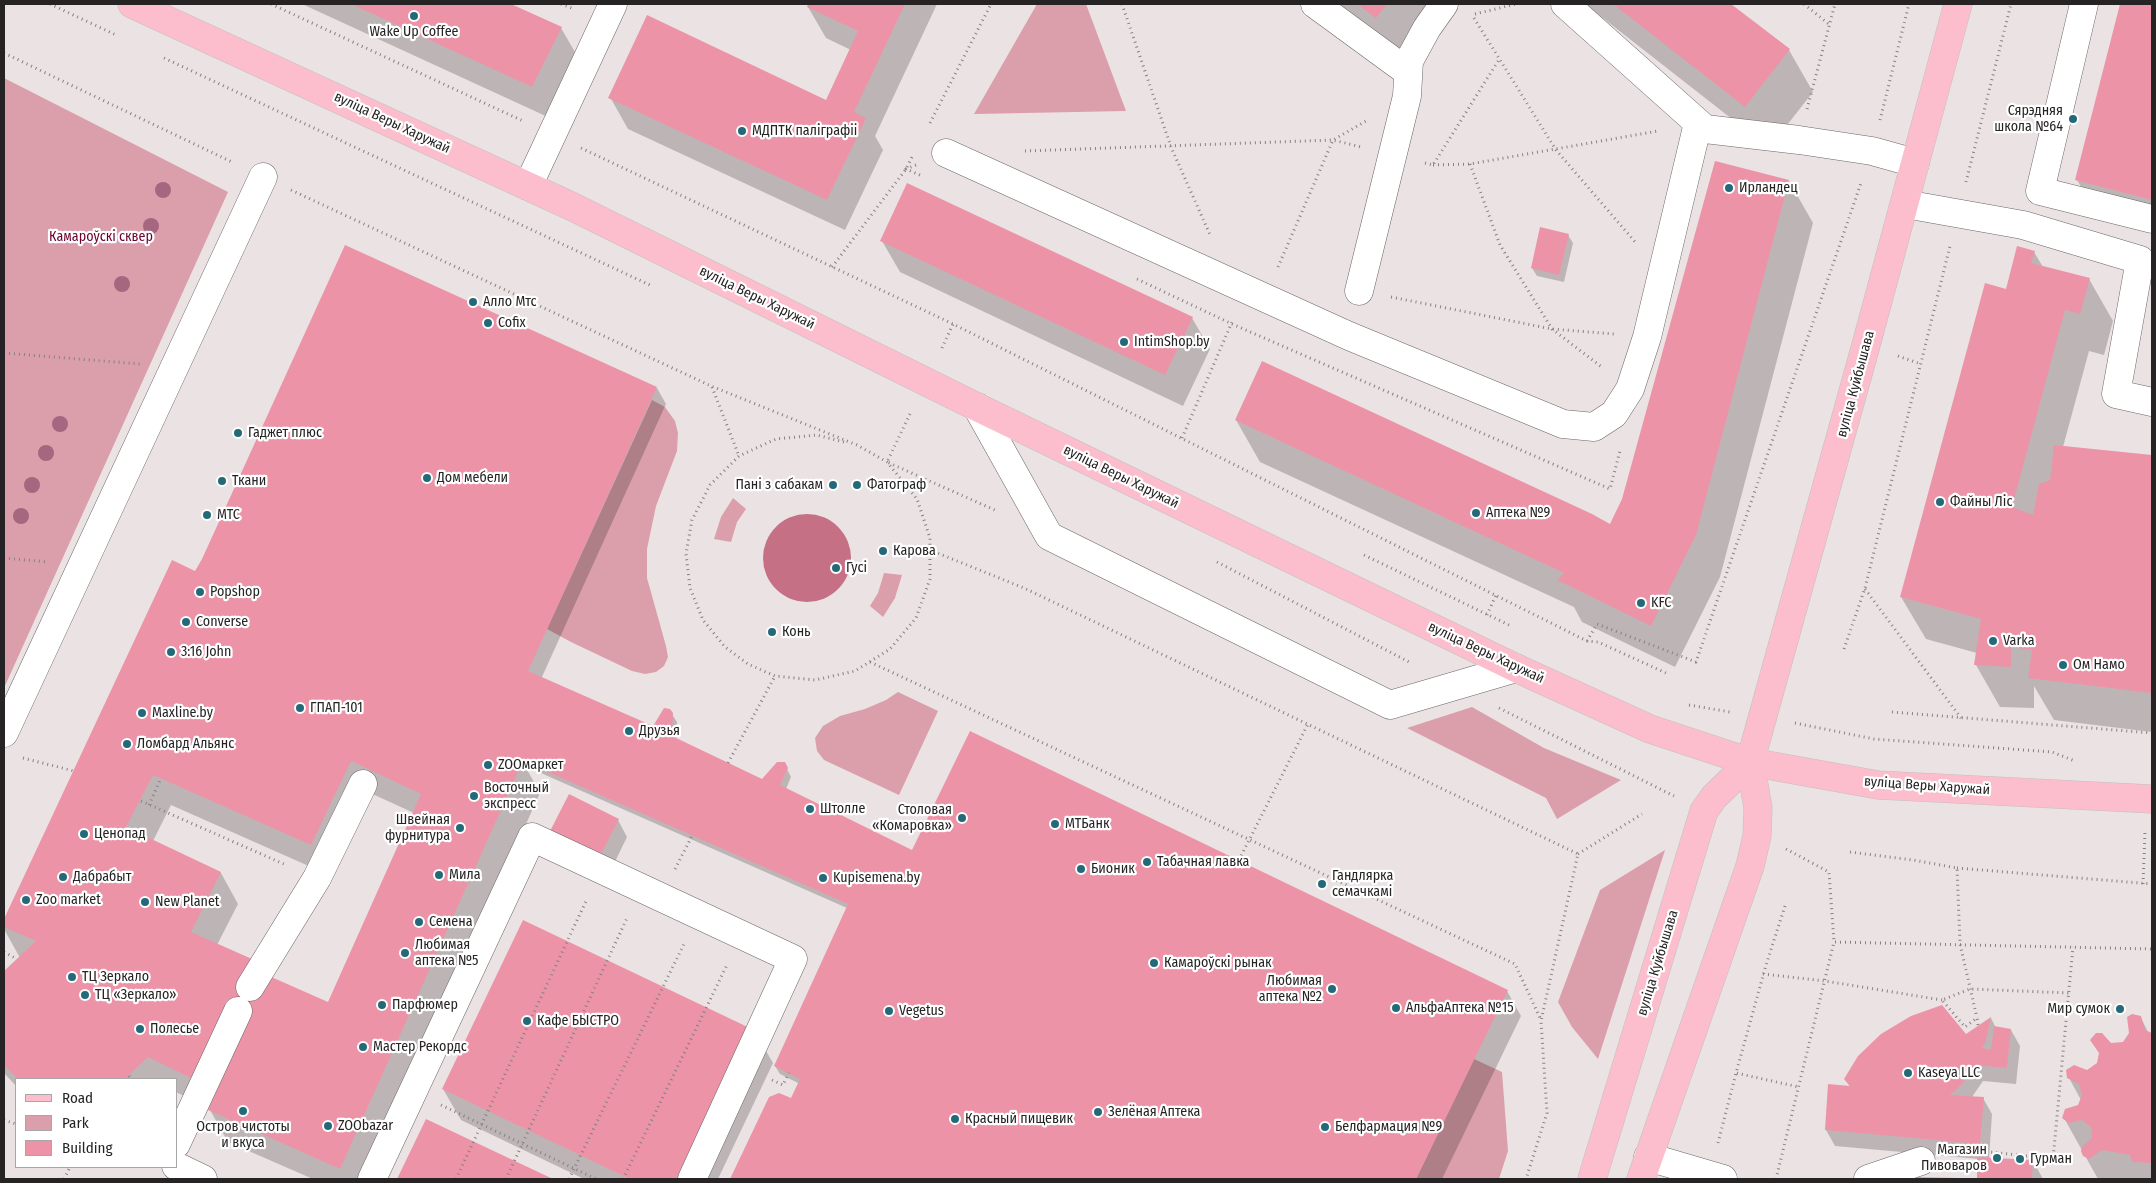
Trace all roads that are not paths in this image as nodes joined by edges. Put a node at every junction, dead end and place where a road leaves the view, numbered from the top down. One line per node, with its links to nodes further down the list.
1 (613, 4): 13 (street)
2 (1315, 4): 8 (street)
3 (1444, 4): 8 (street)
4 (1565, 4): 9 (street)
5 (1958, 4): 11 (main road, вуліца Куйбышава)
6 (2084, 4): 15 (street)
7 (140, 5): 13 (main road, вуліца Веры Харужай)
8 (1408, 84): 16 (street)
9 (1698, 123): 10 (street); 11 (street)
10 (946, 153)
11 (1915, 163): 14 (main road, вуліца Куйбышава)
12 (263, 177): 20 (street)
13 (528, 186): 18 (main road, вуліца Веры Харужай)
14 (1904, 204): 17 (street); 21 (main road, вуліца Куйбышава)
15 (2152, 219)
16 (1359, 291)
17 (2152, 402)
18 (977, 407): 19 (main road, вуліца Веры Харужай); 19 (street)
19 (1516, 668): 21 (main road, вуліца Веры Харужай)
20 (4, 733)
21 (1750, 762): 23 (main road, вуліца Веры Харужай); 27 (main road, вуліца Куйбышава); 32 (main road, вуліца Куйбышава)
22 (363, 784): 24 (street)
23 (2150, 798)
24 (178, 1140)
25 (1921, 1162): 33 (street)
26 (178, 1167): 29 (street)
27 (1645, 1168): 28 (street)
28 (1716, 1177)
29 (203, 1179)
30 (372, 1179): 31 (street)
31 (692, 1179)
32 (1592, 1179)
33 (1868, 1179)

